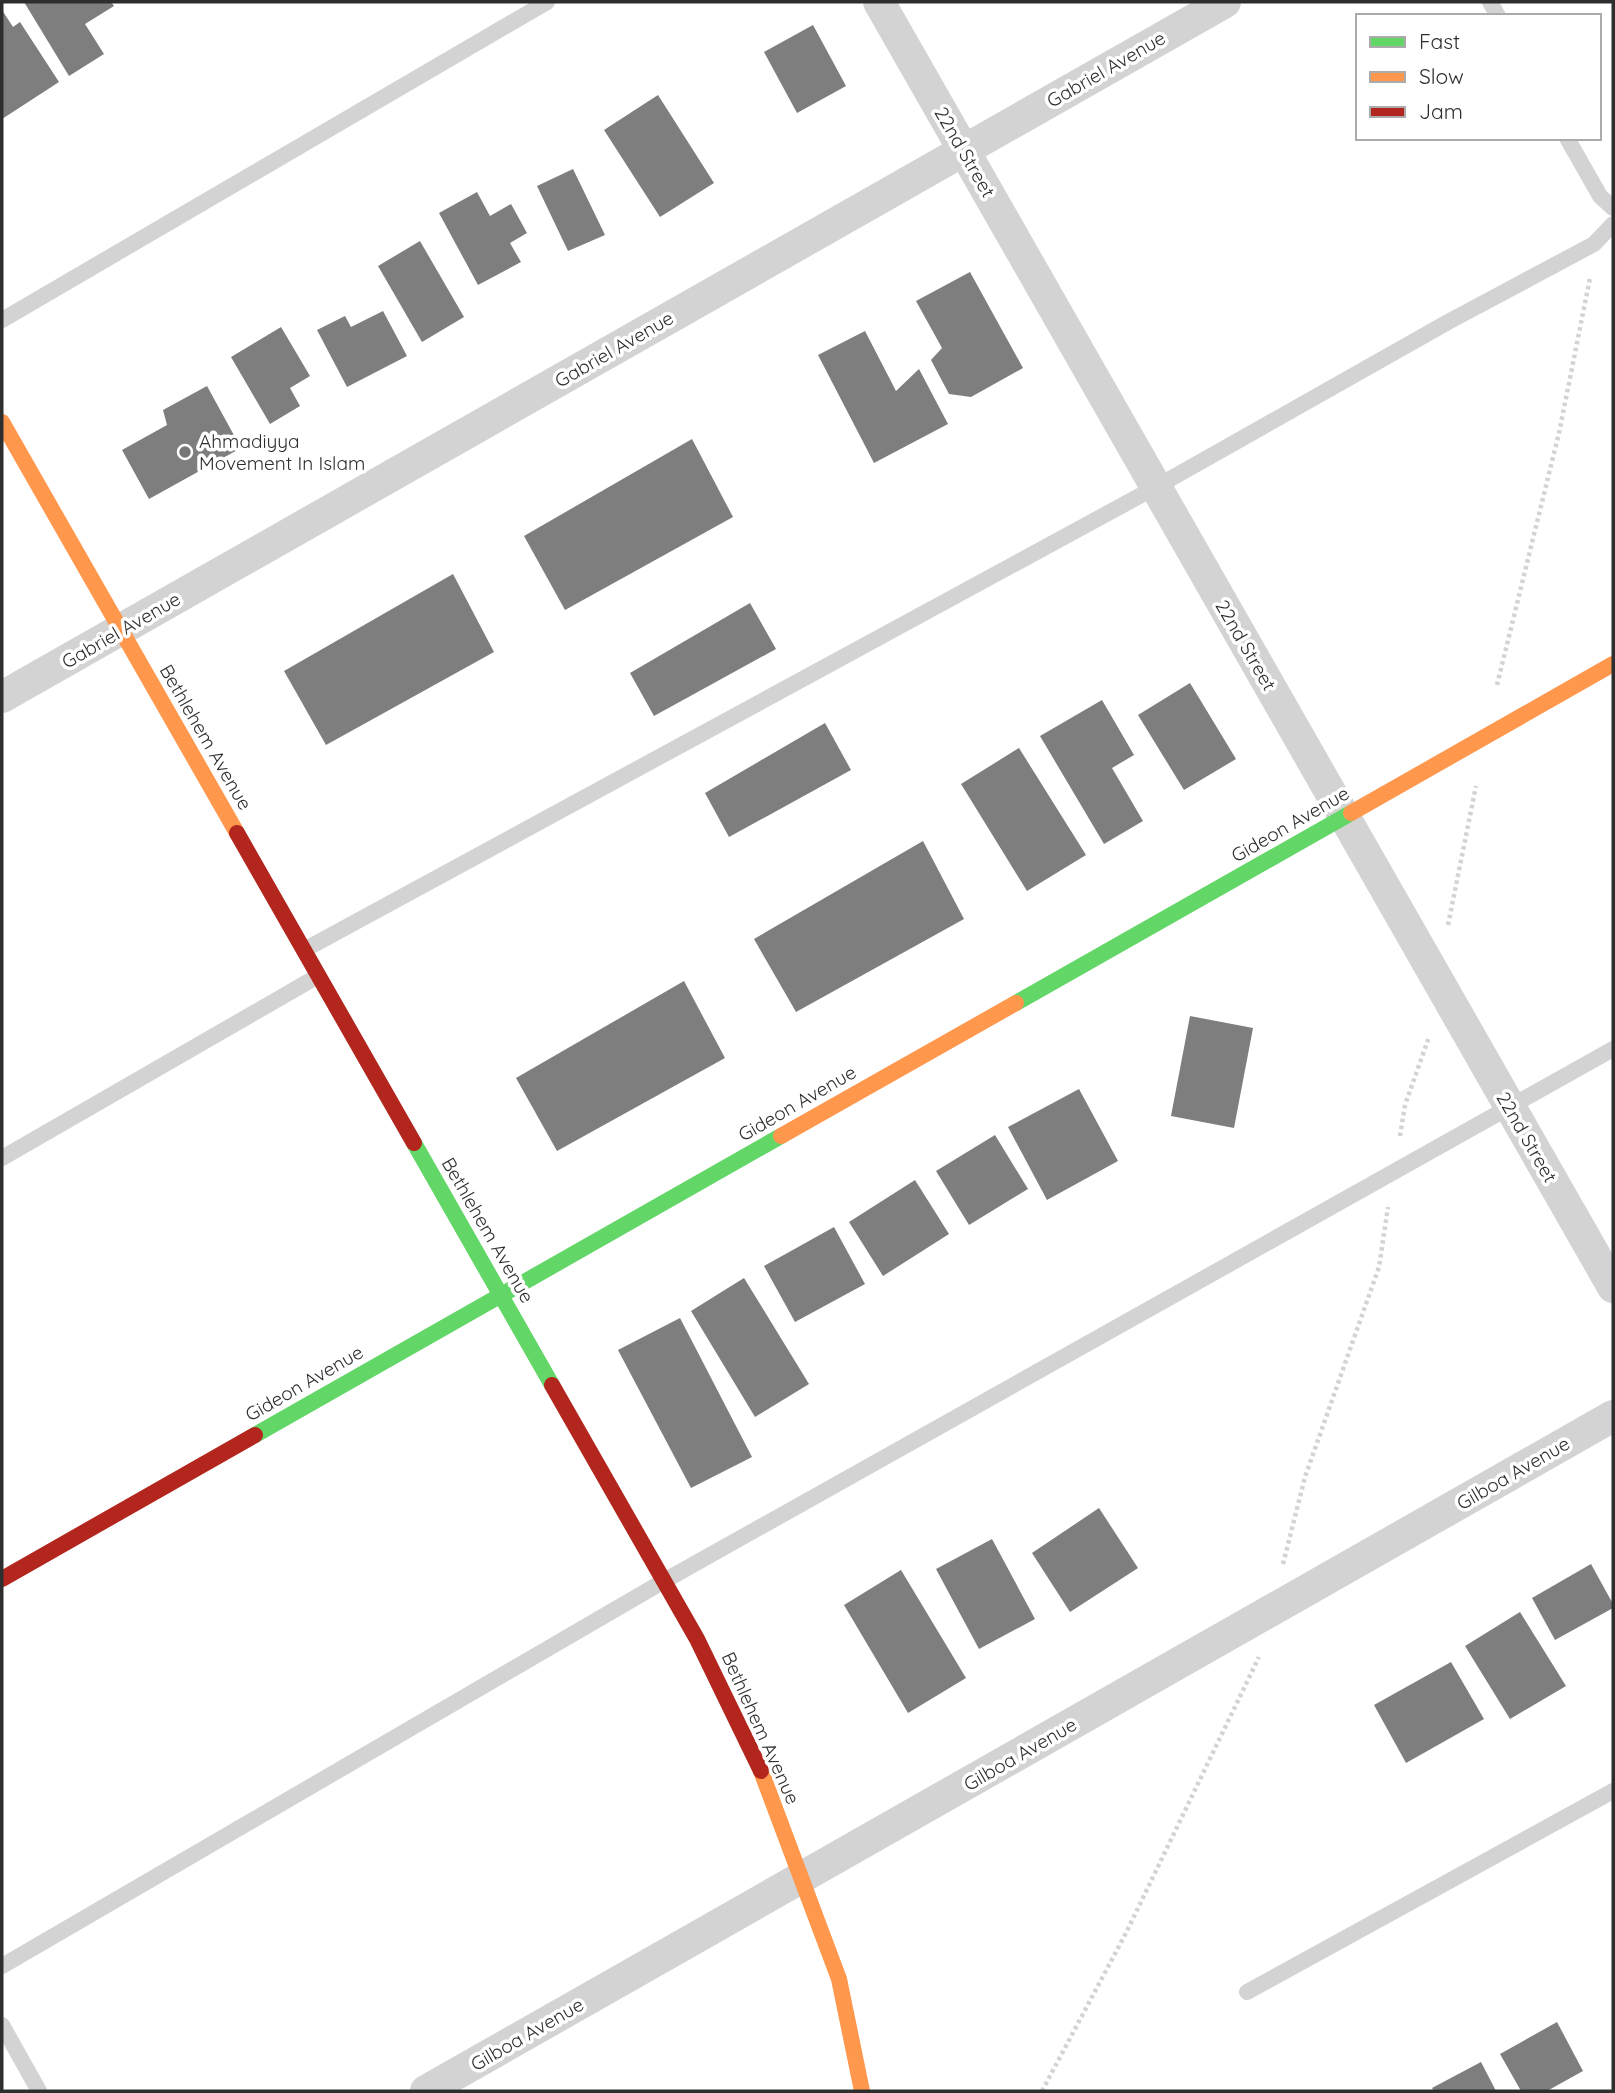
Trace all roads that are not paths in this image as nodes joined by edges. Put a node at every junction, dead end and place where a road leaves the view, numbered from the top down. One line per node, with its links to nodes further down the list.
1 (547, 2): 8 (lane)
2 (879, 2): 5 (street, 22nd Street)
3 (1225, 2): 5 (street, Gabriel Avenue)
4 (1568, 140): 6 (lane)
5 (964, 150): 10 (street, 22nd Street); 11 (street, Gabriel Avenue)
6 (1613, 208)
7 (1613, 223): 10 (lane)
8 (2, 320)
9 (2, 422): 11 (main road, Bethlehem Avenue)
10 (1156, 487): 14 (street, 22nd Street); 15 (lane)
11 (120, 630): 13 (street, Gabriel Avenue); 15 (main road, Bethlehem Avenue)
12 (1613, 664): 14 (main road, Gideon Avenue)
13 (2, 697)
14 (1344, 817): 18 (street, 22nd Street); 21 (main road, Gideon Avenue)
15 (304, 950): 16 (main road, Bethlehem Avenue)
16 (318, 976): 19 (lane); 21 (main road, Bethlehem Avenue)
17 (1613, 1049): 18 (lane)
18 (1510, 1107): 20 (street, 22nd Street); 24 (lane)
19 (2, 1158)
20 (1613, 1287)
21 (501, 1296): 23 (main road, Gideon Avenue); 24 (main road, Bethlehem Avenue)
22 (1613, 1416): 26 (street, Gilboa Avenue)
23 (2, 1579)
24 (664, 1581): 26 (main road, Bethlehem Avenue); 27 (lane)
25 (1613, 1791): 28 (lane)
26 (801, 1878): 31 (street, Gilboa Avenue); 32 (main road, Bethlehem Avenue)
27 (2, 1966)
28 (1247, 1992)
29 (2, 2025): 30 (lane)
30 (39, 2091)
31 (426, 2091)
32 (862, 2091)

